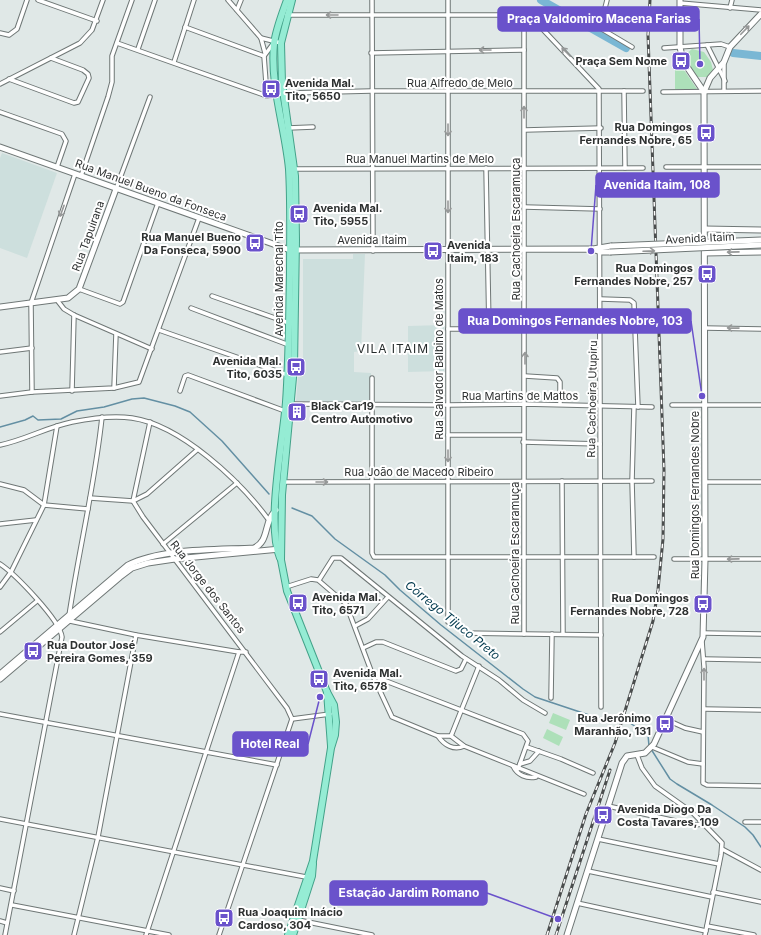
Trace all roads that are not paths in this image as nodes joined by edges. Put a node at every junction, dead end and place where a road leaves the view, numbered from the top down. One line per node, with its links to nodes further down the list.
1 (27, 0): 26 (street)
2 (38, 0): 24 (street)
3 (103, 0): 24 (street)
4 (132, 0): 28 (street)
5 (155, 0): 35 (street)
6 (194, 0): 25 (street)
7 (228, 0): 17 (street)
8 (241, 0): 17 (street)
9 (287, 0): 29 (main road, Avenida Marechal Tito)
10 (292, 0): 20 (main road, Avenida Marechal Tito)
11 (372, 0): 21 (street)
12 (448, 0): 22 (street, Rua Salvador Balbino de Matos)
13 (606, 0): 31 (street)
14 (732, 0): 16 (street)
15 (680, 2): 16 (street); 32 (street, Rua Domingos Fernandes Nobre)
16 (730, 8): 18 (street)
17 (237, 10): 27 (street)
18 (761, 10)
19 (761, 14): 34 (street, one-way to 19)
20 (287, 15): 21 (street, one-way to 20); 29 (main road, Avenida Marechal Tito)
21 (372, 15): 22 (street); 38 (street)
22 (448, 15): 23 (street); 36 (street, Rua Salvador Balbino de Matos)
23 (524, 15): 37 (street, Rua Cachoeira Escaramuça); 56 (street, one-way to 23)
24 (97, 21): 40 (street)
25 (185, 27): 39 (street); 42 (street)
26 (0, 33)
27 (261, 38): 29 (street); 39 (street)
28 (117, 43): 35 (street); 81 (street)
29 (278, 43): 39 (street); 59 (main road, Avenida Marechal Tito); 60 (main road, Avenida Marechal Tito)
30 (707, 45): 32 (street); 34 (street); 43 (street)
31 (632, 47)
32 (680, 47): 33 (street); 46 (street, Rua Domingos Fernandes Nobre)
33 (664, 48)
34 (729, 48): 41 (street)
35 (138, 49): 42 (street)
36 (448, 50): 37 (street, one-way to 36); 38 (street); 54 (street, Rua Salvador Balbino de Matos)
37 (524, 50): 55 (street, Rua Cachoeira Escaramuça)
38 (371, 53): 49 (street)
39 (265, 54): 61 (street)
40 (51, 58): 45 (street); 45 (street)
41 (725, 59): 43 (street, Rua Domingos Fernandes Nobre); 47 (street)
42 (174, 62): 61 (street)
43 (718, 69): 44 (street, Rua Domingos Fernandes Nobre); 47 (street)
44 (710, 78): 46 (street); 51 (street, Rua Domingos Fernandes Nobre)
45 (9, 79): 48 (street)
46 (696, 79): 51 (street, Rua Domingos Fernandes Nobre)
47 (724, 81): 52 (street)
48 (0, 84)
49 (371, 91): 54 (street, Rua Alfredo de Melo); 59 (street, Rua Alfredo de Melo); 72 (street)
50 (643, 91): 57 (street, Rua Alfredo de Melo)
51 (704, 91): 52 (street); 58 (street); 79 (street, Rua Domingos Fernandes Nobre)
52 (724, 91): 53 (street)
53 (761, 91)
54 (448, 92): 55 (street, Rua Alfredo de Melo); 73 (street, Rua Salvador Balbino de Matos, one-way to 73)
55 (524, 92): 56 (street, Rua Alfredo de Melo); 67 (street, Rua Cachoeira Escaramuça, one-way to 55)
56 (600, 92): 57 (street, Rua Alfredo de Melo); 66 (street, Rua Cachoeira Utupiru)
57 (624, 92): 77 (street)
58 (663, 92)
59 (284, 94): 60 (street, Rua Alfredo de Melo); 65 (main road, Avenida Marechal Tito)
60 (277, 95): 61 (street, Rua Alfredo de Melo); 96 (main road, Avenida Marechal Tito)
61 (267, 96)
62 (150, 97): 82 (street)
63 (0, 112): 69 (street)
64 (313, 127): 65 (street)
65 (288, 128): 80 (main road, Avenida Marechal Tito)
66 (601, 128): 67 (street); 76 (street, Rua Cachoeira Utupiru)
67 (524, 130): 75 (street, Rua Cachoeira Escaramuça)
68 (0, 147): 69 (street, Rua Manuel Bueno da Fonseca)
69 (57, 167): 81 (street, Rua Manuel Bueno da Fonseca)
70 (666, 167): 79 (street)
71 (761, 167): 79 (street)
72 (372, 168): 73 (street, Rua Manuel Martins de Melo); 80 (street, Rua Manuel Martins de Melo); 97 (street)
73 (448, 168): 74 (street, Rua Manuel Martins de Melo); 91 (street, Rua Salvador Balbino de Matos, one-way to 91)
74 (486, 168): 75 (street, Rua Manuel Martins de Melo); 92 (street)
75 (525, 168): 76 (street, Rua Manuel Martins de Melo); 84 (street, Rua Cachoeira Escaramuça)
76 (601, 168): 77 (street, Rua Manuel Martins de Melo); 85 (street, Rua Cachoeira Utupiru)
77 (625, 168): 78 (street, Rua Manuel Martins de Melo)
78 (643, 168)
79 (705, 168): 87 (street, Rua Domingos Fernandes Nobre)
80 (294, 169): 96 (main road, Avenida Marechal Tito)
81 (78, 175): 82 (street, Rua Manuel Bueno da Fonseca); 104 (street, one-way to 104)
82 (116, 189): 83 (street, Rua Manuel Bueno da Fonseca); 100 (street, Rua Tapuirana)
83 (158, 203): 86 (street, Rua Manuel Bueno da Fonseca); 100 (street)
84 (525, 208): 85 (street); 93 (street, Rua Cachoeira Escaramuça)
85 (600, 209): 94 (street, Rua Cachoeira Utupiru)
86 (199, 218): 96 (street, Rua Manuel Bueno da Fonseca); 113 (street)
87 (705, 229): 88 (street); 99 (street, Rua Domingos Fernandes Nobre)
88 (761, 230)
89 (761, 240): 95 (street, Avenida Itaim, bridge)
90 (761, 245): 95 (street, Avenida Itaim, one-way to 90, bridge)
91 (448, 249): 92 (street, Avenida Itaim); 97 (street, Avenida Itaim); 111 (street, Rua Salvador Balbino de Matos)
92 (488, 249): 93 (street, Avenida Itaim); 114 (street)
93 (525, 249): 94 (street, Avenida Itaim); 115 (street, Rua Cachoeira Escaramuça)
94 (601, 249): 95 (street, Avenida Itaim); 102 (street, Rua Cachoeira Utupiru)
95 (611, 249)
96 (293, 250): 97 (street, Avenida Itaim); 108 (main road, Avenida Marechal Tito); 129 (main road, Avenida Marechal Tito)
97 (373, 250)
98 (761, 252): 99 (street, one-way to 99)
99 (705, 253): 110 (street, Rua Domingos Fernandes Nobre)
100 (79, 289): 103 (street)
101 (212, 296): 108 (street)
102 (601, 299): 109 (street, Rua Cachoeira Utupiru); 138 (street)
103 (57, 300): 104 (street); 107 (street)
104 (31, 303): 105 (street); 118 (street)
105 (0, 307)
106 (191, 308): 117 (street)
107 (74, 315): 116 (street); 125 (street)
108 (289, 323): 117 (main road, Avenida Marechal Tito)
109 (601, 328): 115 (street); 136 (street, Rua Cachoeira Utupiru)
110 (705, 328): 112 (street, one-way to 110); 137 (street, Rua Domingos Fernandes Nobre)
111 (448, 329): 114 (street); 133 (street, Rua Salvador Balbino de Matos)
112 (761, 329)
113 (159, 330): 119 (street); 121 (street)
114 (489, 330): 115 (street)
115 (525, 330): 122 (street, Rua Cachoeira Escaramuça, one-way to 115)
116 (116, 334): 119 (street); 124 (street)
117 (289, 345): 121 (main road, Avenida Marechal Tito)
118 (32, 348): 120 (street); 127 (street)
119 (152, 349): 124 (street)
120 (0, 352)
121 (288, 375): 140 (main road, Avenida Marechal Tito)
122 (525, 376): 130 (street, Rua Cachoeira Escaramuça); 131 (street)
123 (372, 378): 132 (street)
124 (114, 388): 125 (street)
125 (72, 391): 127 (street)
126 (180, 391): 140 (street)
127 (32, 392): 128 (street)
128 (0, 396)
129 (291, 404): 132 (street, Rua Martins de Mattos); 156 (main road, Avenida Marechal Tito)
130 (524, 404): 131 (street, Rua Martins de Mattos); 133 (street, Rua Martins de Mattos); 145 (street, Rua Cachoeira Escaramuça)
131 (560, 404): 136 (street, Rua Martins de Mattos)
132 (372, 405): 133 (street, Rua Martins de Mattos); 157 (street)
133 (448, 405): 144 (street, Rua Salvador Balbino de Matos)
134 (672, 405): 137 (street)
135 (761, 405): 137 (street)
136 (601, 406): 138 (street, Rua Martins de Mattos); 147 (street, Rua Cachoeira Utupiru)
137 (704, 406): 158 (street, Rua Domingos Fernandes Nobre)
138 (636, 407): 139 (street, Rua Martins de Mattos); 154 (street)
139 (652, 407)
140 (285, 411): 166 (main road, Avenida Marechal Tito)
141 (102, 417): 142 (street); 143 (street); 162 (street)
142 (150, 422): 149 (street); 163 (street)
143 (57, 426): 148 (street); 164 (street)
144 (448, 435): 145 (street); 150 (street, Rua Salvador Balbino de Matos, one-way to 150)
145 (523, 435): 146 (street, Rua Cachoeira Escaramuça)
146 (523, 442): 147 (street); 151 (street, Rua Cachoeira Escaramuça)
147 (600, 444): 153 (street, Rua Cachoeira Utupiru)
148 (0, 445)
149 (197, 450): 160 (street); 163 (street)
150 (448, 481): 151 (street, Rua João de Macedo Ribeiro); 157 (street, Rua João de Macedo Ribeiro); 178 (street, Rua Salvador Balbino de Matos)
151 (523, 481): 152 (street, Rua João de Macedo Ribeiro); 174 (street, Rua Cachoeira Escaramuça)
152 (562, 481): 153 (street, Rua João de Macedo Ribeiro); 175 (street)
153 (599, 481): 154 (street, Rua João de Macedo Ribeiro); 179 (street, Rua Cachoeira Utupiru)
154 (632, 481): 155 (street, Rua João de Macedo Ribeiro); 176 (street)
155 (652, 481)
156 (282, 482): 157 (street, Rua João de Macedo Ribeiro, one-way to 157); 172 (main road, Avenida Marechal Tito)
157 (373, 482): 178 (street)
158 (705, 482): 159 (street); 183 (street, Rua Domingos Fernandes Nobre)
159 (761, 482)
160 (237, 483): 167 (street); 171 (street)
161 (0, 484): 164 (street)
162 (90, 498): 163 (street); 165 (street)
163 (133, 501): 171 (street, Rua Jorge dos Santos)
164 (44, 505): 165 (street); 168 (street)
165 (88, 509): 191 (street)
166 (276, 510): 167 (street); 172 (main road, Avenida Marechal Tito)
167 (268, 519): 170 (street)
168 (36, 520): 169 (street); 185 (street)
169 (0, 524)
170 (262, 542): 172 (street); 173 (street)
171 (163, 544): 173 (street, Rua Jorge dos Santos)
172 (276, 549): 177 (street); 188 (main road, Avenida Marechal Tito)
173 (171, 553): 177 (street, Rua Jorge dos Santos); 191 (street)
174 (523, 557): 175 (street); 178 (street); 198 (street, Rua Cachoeira Escaramuça)
175 (563, 557): 179 (street); 200 (street)
176 (634, 557): 179 (street); 180 (street)
177 (175, 558): 191 (street); 206 (street, Rua Jorge dos Santos)
178 (447, 558): 192 (street, Rua Salvador Balbino de Matos)
179 (600, 558): 202 (street, Rua Cachoeira Utupiru)
180 (654, 558)
181 (761, 558): 183 (street, one-way to 183)
182 (674, 559): 183 (street)
183 (705, 560): 203 (street, Rua Domingos Fernandes Nobre)
184 (0, 564): 185 (street)
185 (11, 572): 187 (street); 190 (street)
186 (319, 580): 188 (street); 189 (street); 193 (street)
187 (0, 587)
188 (286, 587): 221 (main road, Avenida Marechal Tito)
189 (388, 597): 193 (street); 207 (street)
190 (37, 601): 194 (street); 195 (street)
191 (70, 618): 194 (street); 197 (street)
192 (448, 622)
193 (355, 626): 204 (street)
194 (59, 627): 211 (street); 213 (street); 224 (street)
195 (0, 632)
196 (464, 633): 198 (street)
197 (136, 634): 205 (street); 226 (street)
198 (524, 634): 199 (street)
199 (552, 634): 200 (street); 214 (street)
200 (563, 634): 202 (street)
201 (761, 634): 203 (street)
202 (600, 635): 215 (street, Rua Cachoeira Utupiru)
203 (703, 636): 208 (street, Rua Domingos Fernandes Nobre); 223 (street)
204 (363, 648): 207 (street); 212 (street)
205 (239, 652): 206 (street); 233 (street)
206 (246, 652): 222 (street, Rua Jorge dos Santos)
207 (466, 659): 210 (street)
208 (704, 659): 209 (street); 216 (street, Rua Domingos Fernandes Nobre, one-way to 208)
209 (761, 660)
210 (479, 666): 217 (street); 219 (street)
211 (0, 674)
212 (373, 676): 217 (street); 227 (street)
213 (0, 679)
214 (551, 698)
215 (601, 707)
216 (704, 709): 218 (street); 225 (street, Rua Domingos Fernandes Nobre)
217 (461, 710): 228 (street); 230 (street)
218 (761, 710)
219 (545, 713)
220 (0, 714): 224 (street)
221 (332, 714): 222 (street); 254 (main road, Avenida Marechal Tito)
222 (292, 719): 237 (street)
223 (665, 719): 225 (street); 231 (street)
224 (46, 723): 226 (street); 248 (street)
225 (703, 732): 236 (street, Rua Domingos Fernandes Nobre)
226 (117, 735): 233 (street); 250 (street)
227 (438, 736): 228 (street); 229 (street)
228 (451, 736): 229 (street)
229 (464, 746): 238 (street)
230 (527, 747): 232 (street); 235 (street)
231 (652, 747): 234 (street); 236 (street)
232 (539, 751): 235 (street); 240 (street)
233 (206, 752): 237 (street); 253 (street)
234 (637, 755): 244 (street); 249 (street)
235 (520, 764): 239 (street)
236 (703, 764): 242 (street, Rua Domingos Fernandes Nobre)
237 (277, 765): 255 (street)
238 (513, 766): 239 (street); 241 (street)
239 (518, 769): 241 (street)
240 (593, 773)
241 (537, 776): 243 (street)
242 (761, 786)
243 (584, 794)
244 (608, 806): 249 (street); 251 (street)
245 (0, 819): 248 (street)
246 (745, 822): 247 (street)
247 (761, 822)
248 (27, 824): 250 (street); 261 (street)
249 (704, 824): 252 (street)
250 (98, 837): 253 (street); 268 (street)
251 (598, 839): 256 (street); 257 (street)
252 (722, 849): 256 (street); 258 (street)
253 (174, 851): 255 (street); 273 (street)
254 (313, 861): 259 (main road, Avenida Marechal Tito); 266 (main road, Avenida Marechal Tito)
255 (243, 864): 259 (street); 278 (street)
256 (718, 864): 262 (street)
257 (588, 870): 263 (street); 265 (street)
258 (761, 870)
259 (306, 877): 266 (main road, Avenida Marechal Tito)
260 (0, 888): 261 (street)
261 (14, 891): 267 (street)
262 (713, 892): 263 (street); 264 (street)
263 (712, 897): 272 (street)
264 (761, 902)
265 (577, 903): 274 (street); 282 (street)
266 (301, 904): 269 (main road, Avenida Marechal Tito); 279 (main road, Avenida Marechal Tito)
267 (12, 905): 268 (street); 271 (street)
268 (80, 918): 273 (street); 276 (street)
269 (298, 920): 280 (main road, Avenida Marechal Tito); 281 (street)
270 (0, 921): 271 (street)
271 (7, 923): 275 (street)
272 (707, 926): 274 (street); 283 (street)
273 (146, 933): 277 (street)
274 (705, 933)
275 (5, 935)
276 (74, 935)
277 (169, 935)
278 (220, 935)
279 (288, 935)
280 (293, 935)
281 (372, 935)
282 (566, 935)
283 (754, 935)

